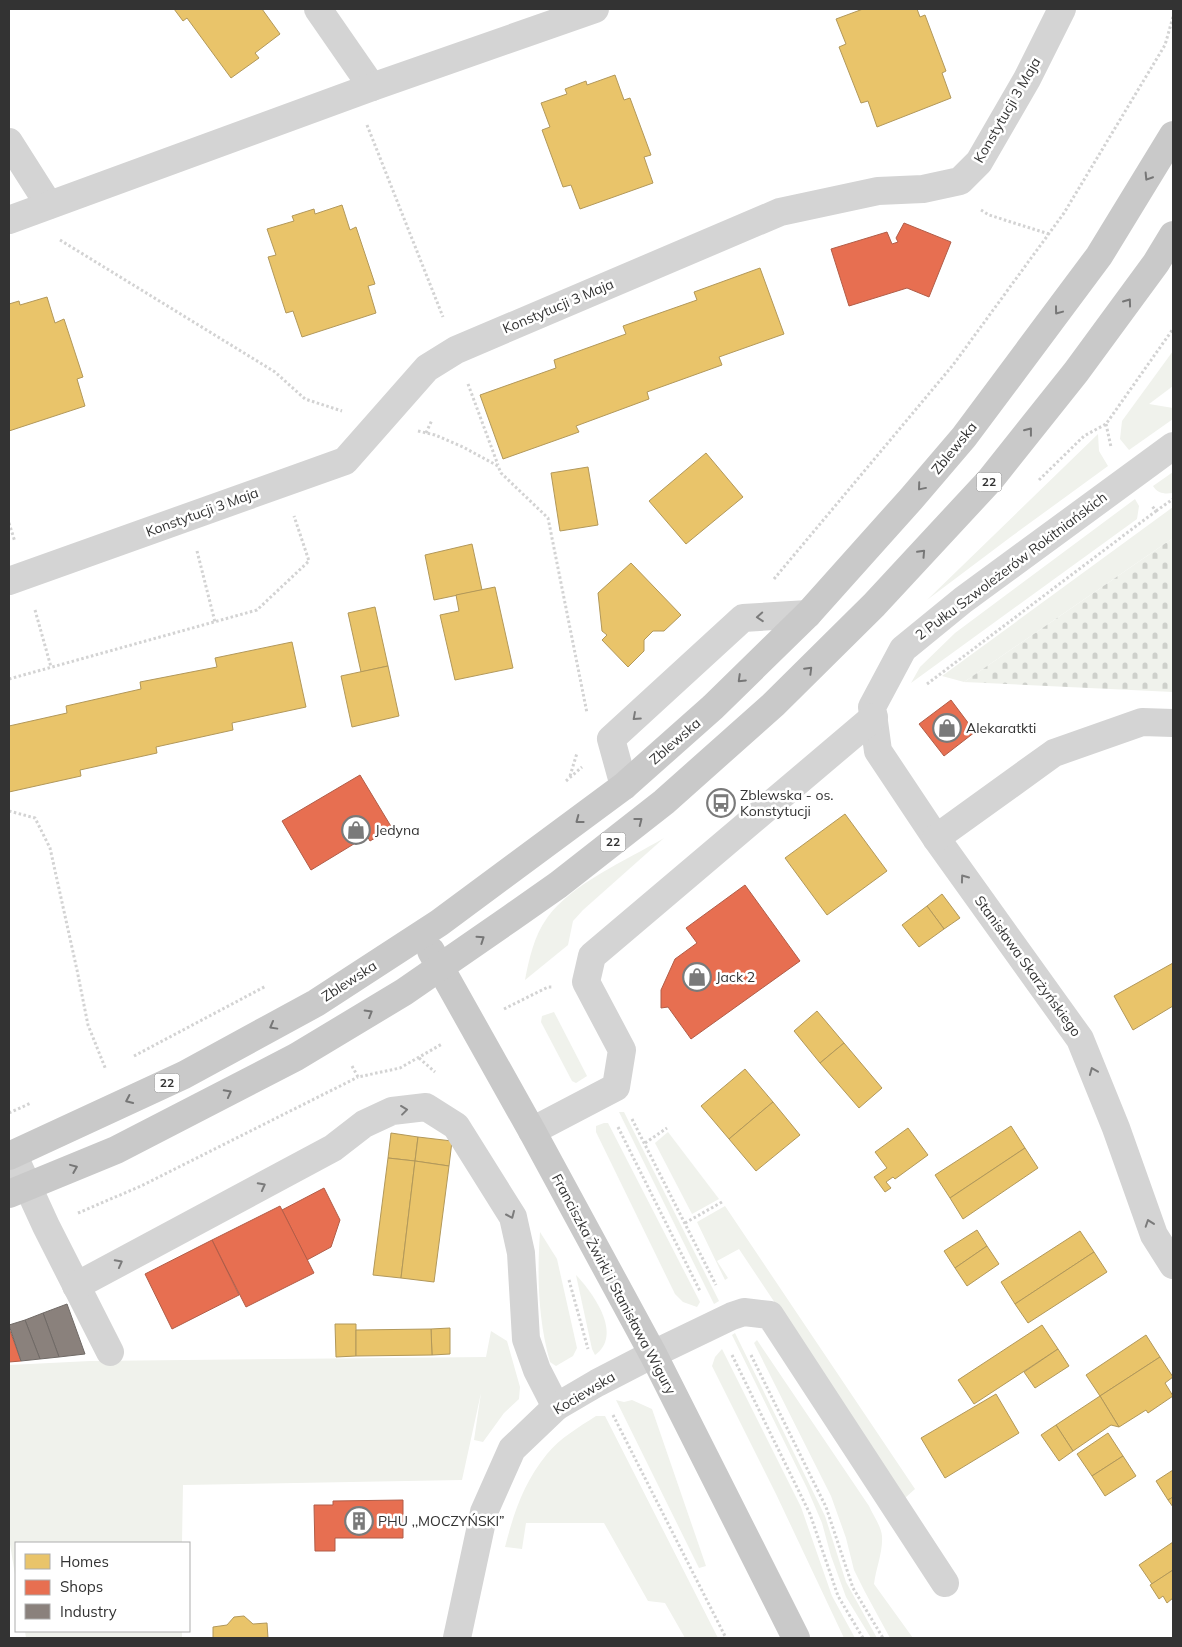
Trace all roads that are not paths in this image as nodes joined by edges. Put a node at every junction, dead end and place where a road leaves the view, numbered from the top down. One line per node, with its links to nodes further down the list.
1 (318, 9): 4 (street)
2 (594, 9): 4 (street)
3 (1062, 9): 11 (street, Konstytucji 3 Maja)
4 (363, 90): 7 (street)
5 (1173, 135): 12 (main road, Zblewska / 22, one-way to 12)
6 (9, 142): 7 (street)
7 (49, 205): 8 (street)
8 (14, 218)
9 (1173, 235): 18 (main road, 22, one-way to 9)
10 (1173, 446): 13 (street, 2 Pułku Szwoleżerów Rokitniańskich)
11 (9, 581)
12 (808, 614): 15 (main road, Zblewska / 22, one-way to 15); 15 (street, one-way to 15)
13 (873, 712): 16 (street, Stanisława Skarżyńskiego); 19 (street)
14 (1173, 723): 16 (street)
15 (624, 786): 17 (main road, Zblewska / 22, one-way to 17)
16 (936, 838): 22 (street, Stanisława Skarżyńskiego, one-way to 16)
17 (421, 935): 18 (main road, Franciszka Żwirki i Stanisława Wigury); 20 (main road, Zblewska / 22, one-way to 20)
18 (441, 967): 19 (main road, Franciszka Żwirki i Stanisława Wigury); 21 (main road, 22, one-way to 18)
19 (532, 1131): 25 (main road, Franciszka Żwirki i Stanisława Wigury)
20 (11, 1155): 21 (street)
21 (19, 1190): 23 (street)
22 (1173, 1265)
23 (76, 1286): 24 (street); 26 (street, one-way to 26)
24 (110, 1352)
25 (653, 1354): 26 (street, Kociewska); 27 (street, Kociewska); 29 (main road, Franciszka Żwirki i Stanisława Wigury)
26 (556, 1407): 28 (street, Kociewska)
27 (945, 1583)
28 (457, 1638)
29 (796, 1638)

